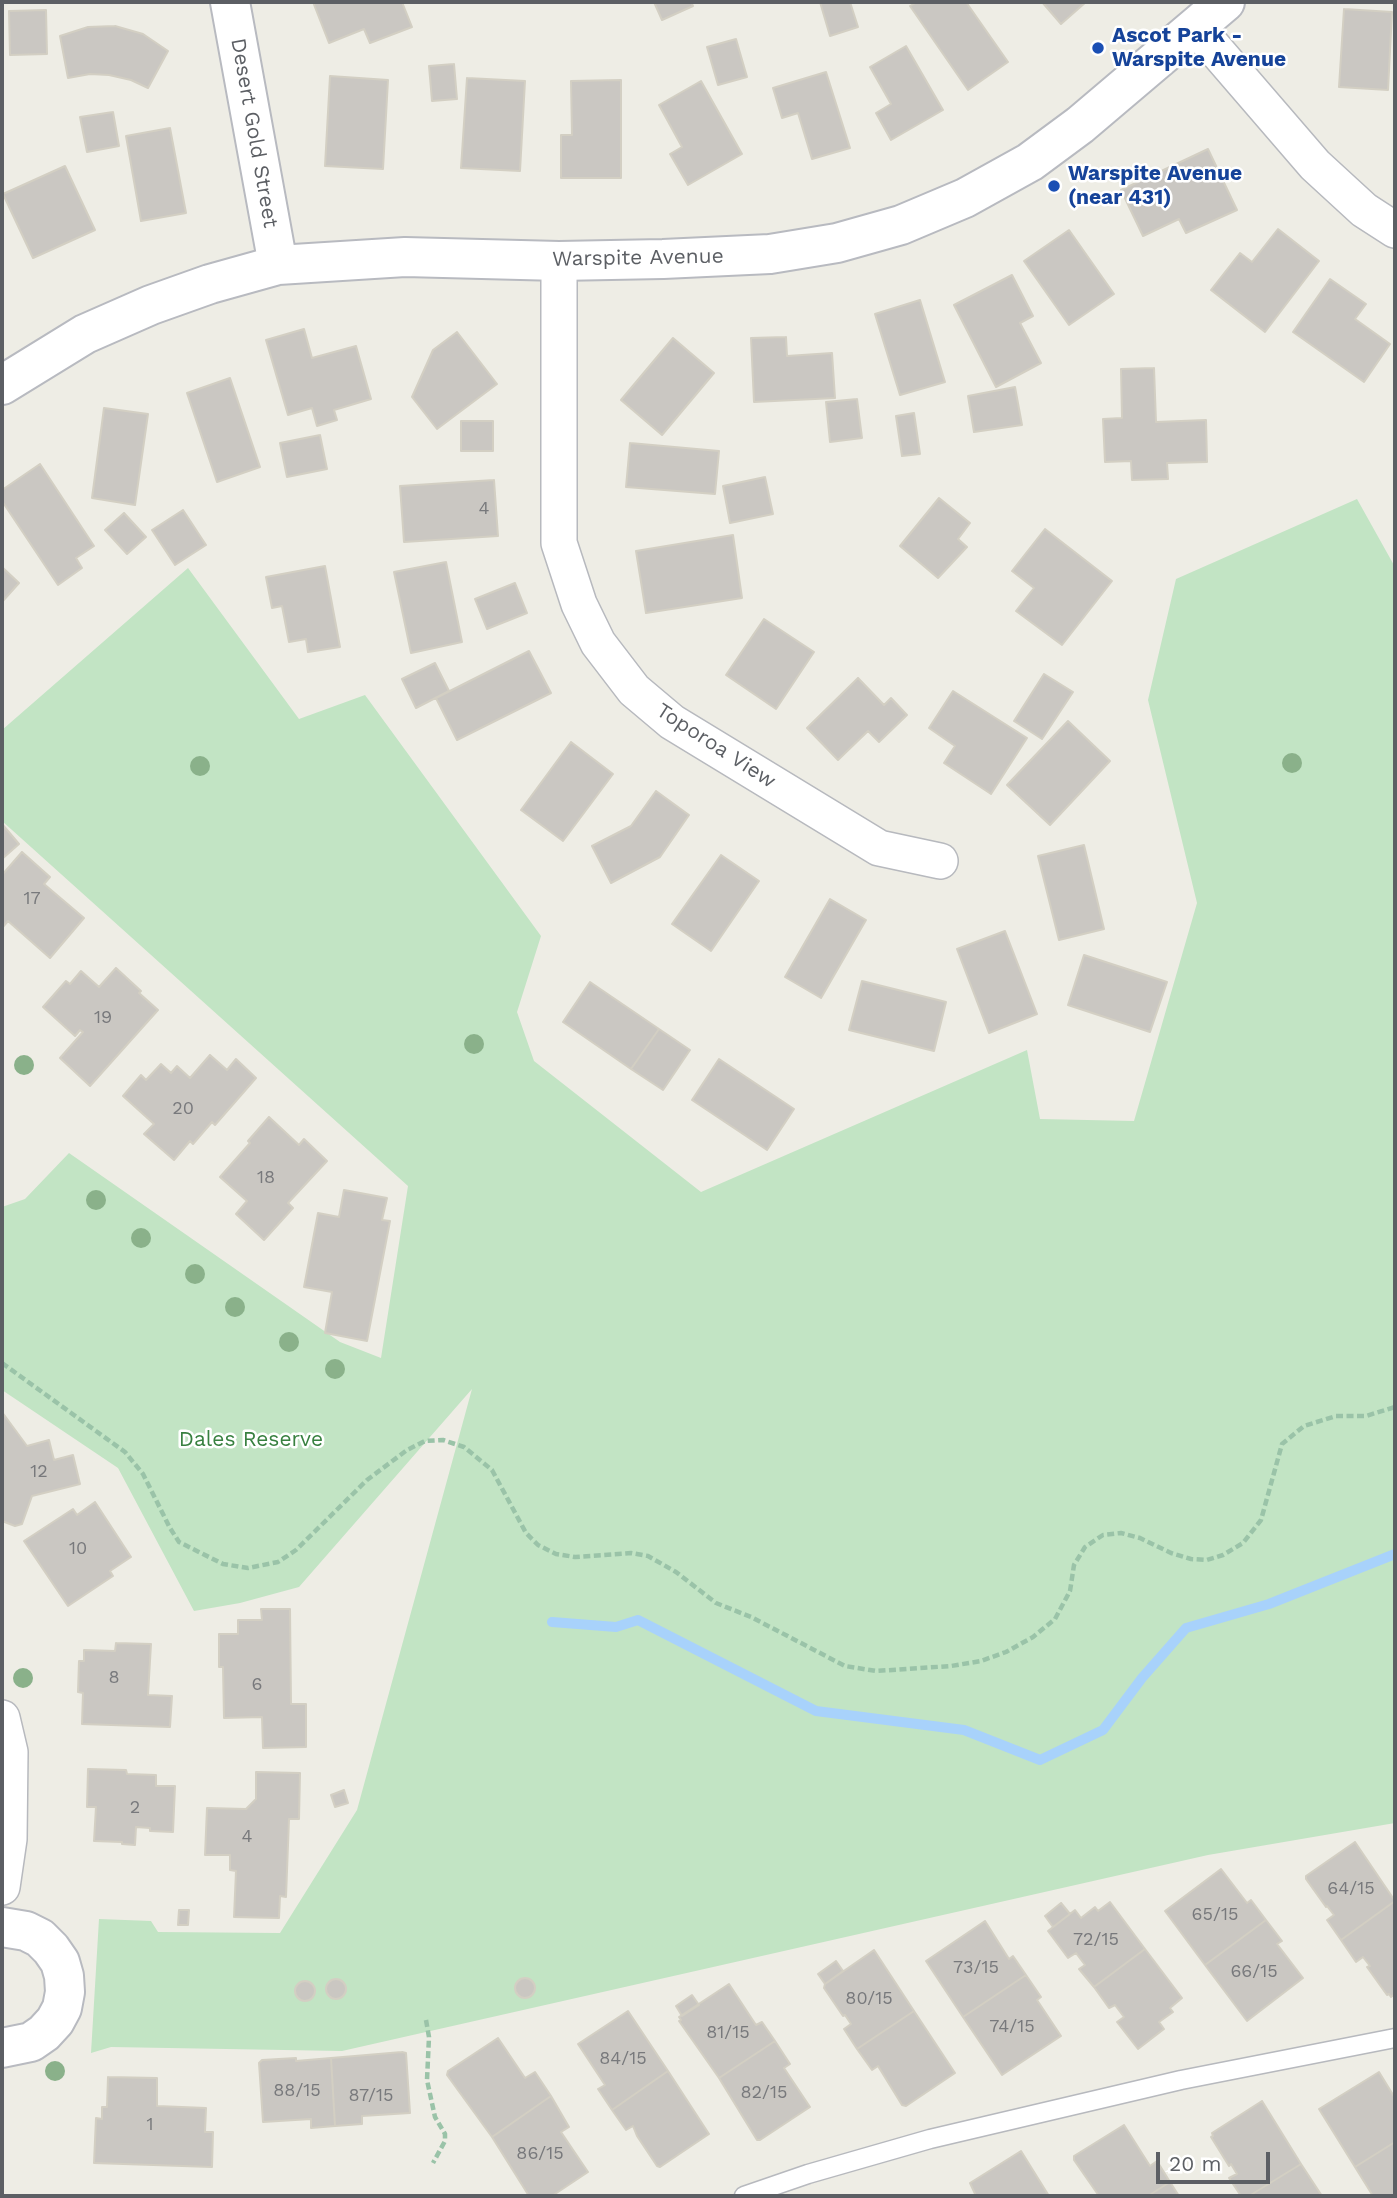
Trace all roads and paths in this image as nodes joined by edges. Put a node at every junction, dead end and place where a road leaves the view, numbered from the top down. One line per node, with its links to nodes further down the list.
1 (230, 2): 6 (main road, Desert Gold Street)
2 (1225, 2): 3 (main road, Warspite Avenue)
3 (1196, 27): 4 (street); 5 (main road, Warspite Avenue)
4 (1395, 230)
5 (559, 261): 6 (main road, Warspite Avenue); 8 (street, Toporoa View)
6 (278, 265): 7 (main road, Warspite Avenue)
7 (2, 385)
8 (940, 861)
9 (2, 1363): 10 (path)
10 (1395, 1406)
11 (2, 1718): 12 (street)
12 (2, 1887)
13 (2, 1927): 16 (main road)
14 (426, 2020): 17 (path)
15 (1395, 2038): 18 (lane)
16 (2, 2048)
17 (433, 2163)
18 (744, 2196)

